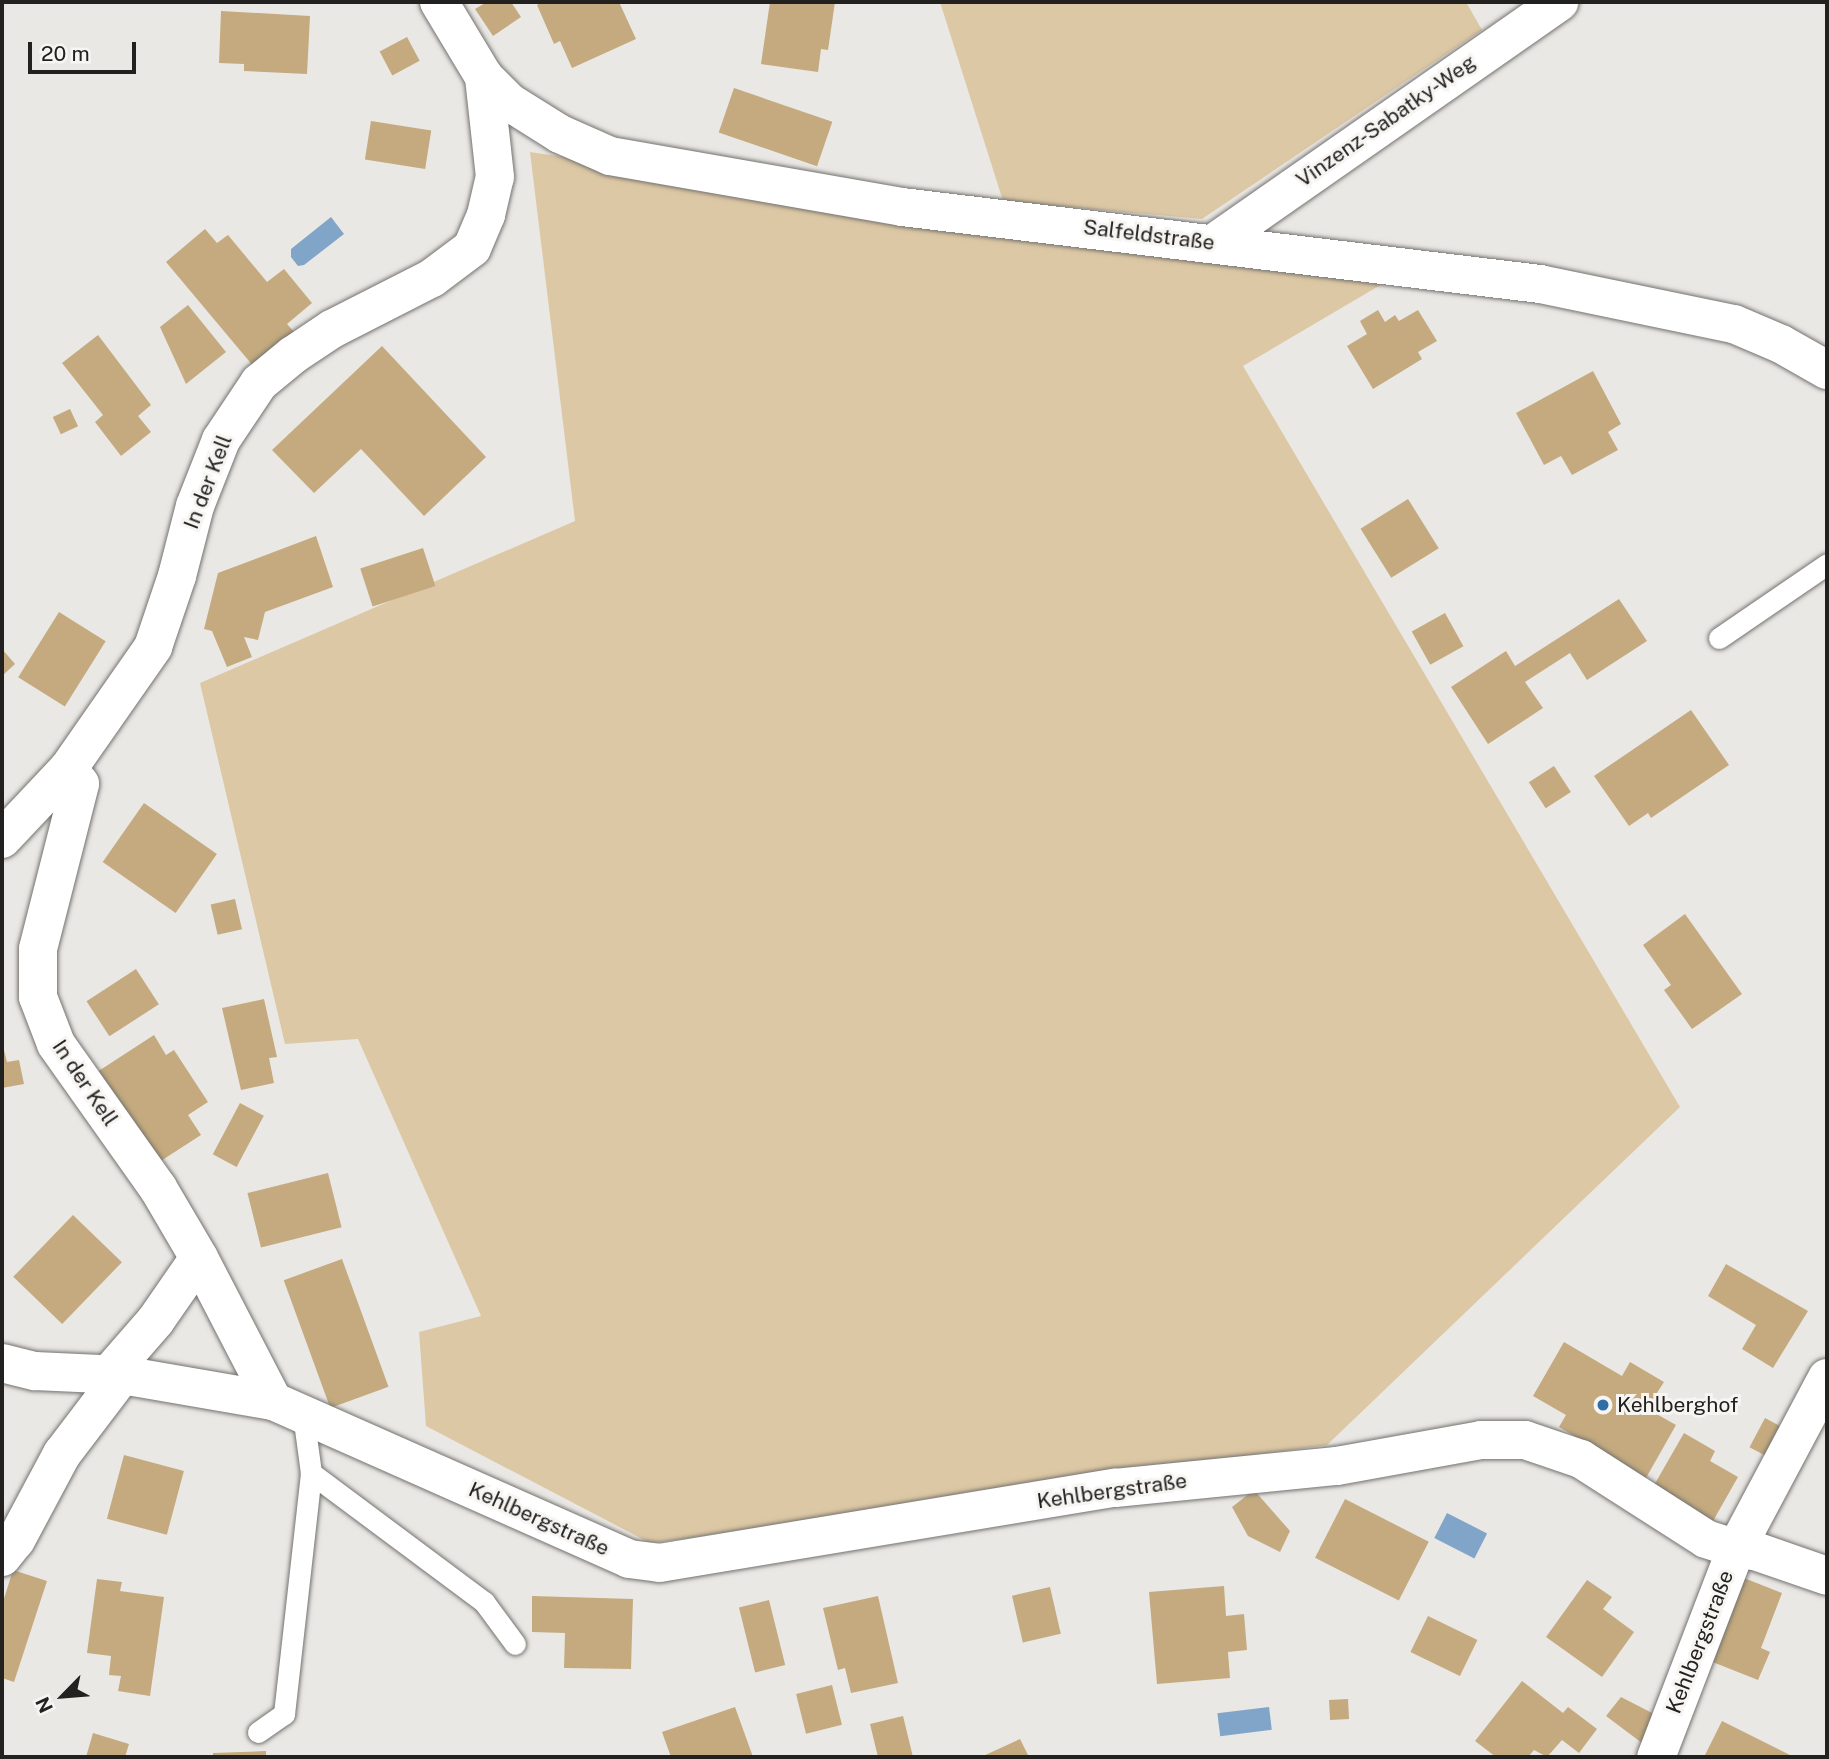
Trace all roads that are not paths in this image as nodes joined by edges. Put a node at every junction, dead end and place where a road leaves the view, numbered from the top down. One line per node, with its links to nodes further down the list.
1 (439, 2): 3 (street, Salfeldstraße)
2 (1559, 2): 4 (street, Vinzenz-Sabatky-Weg)
3 (484, 77): 4 (street, Salfeldstraße); 5 (street, Salfeldstraße)
4 (1214, 243): 6 (street, Salfeldstraße)
5 (472, 248): 9 (street, In der Kell)
6 (1827, 370)
7 (1827, 564): 8 (lane)
8 (1719, 638)
9 (68, 769): 10 (street, In der Kell); 11 (street, In der Kell)
10 (2, 839)
11 (199, 1258): 13 (street); 15 (street)
12 (2, 1363): 13 (street, Kehlbergstraße)
13 (116, 1374): 15 (street, Kehlbergstraße); 18 (street)
14 (1827, 1378): 17 (street)
15 (288, 1408): 16 (lane); 17 (street, Kehlbergstraße)
16 (311, 1473): 20 (lane); 21 (lane)
17 (1736, 1549): 19 (street); 22 (street, Kehlbergstraße)
18 (2, 1557)
19 (1827, 1576)
20 (515, 1644)
21 (258, 1732)
22 (1656, 1757)

